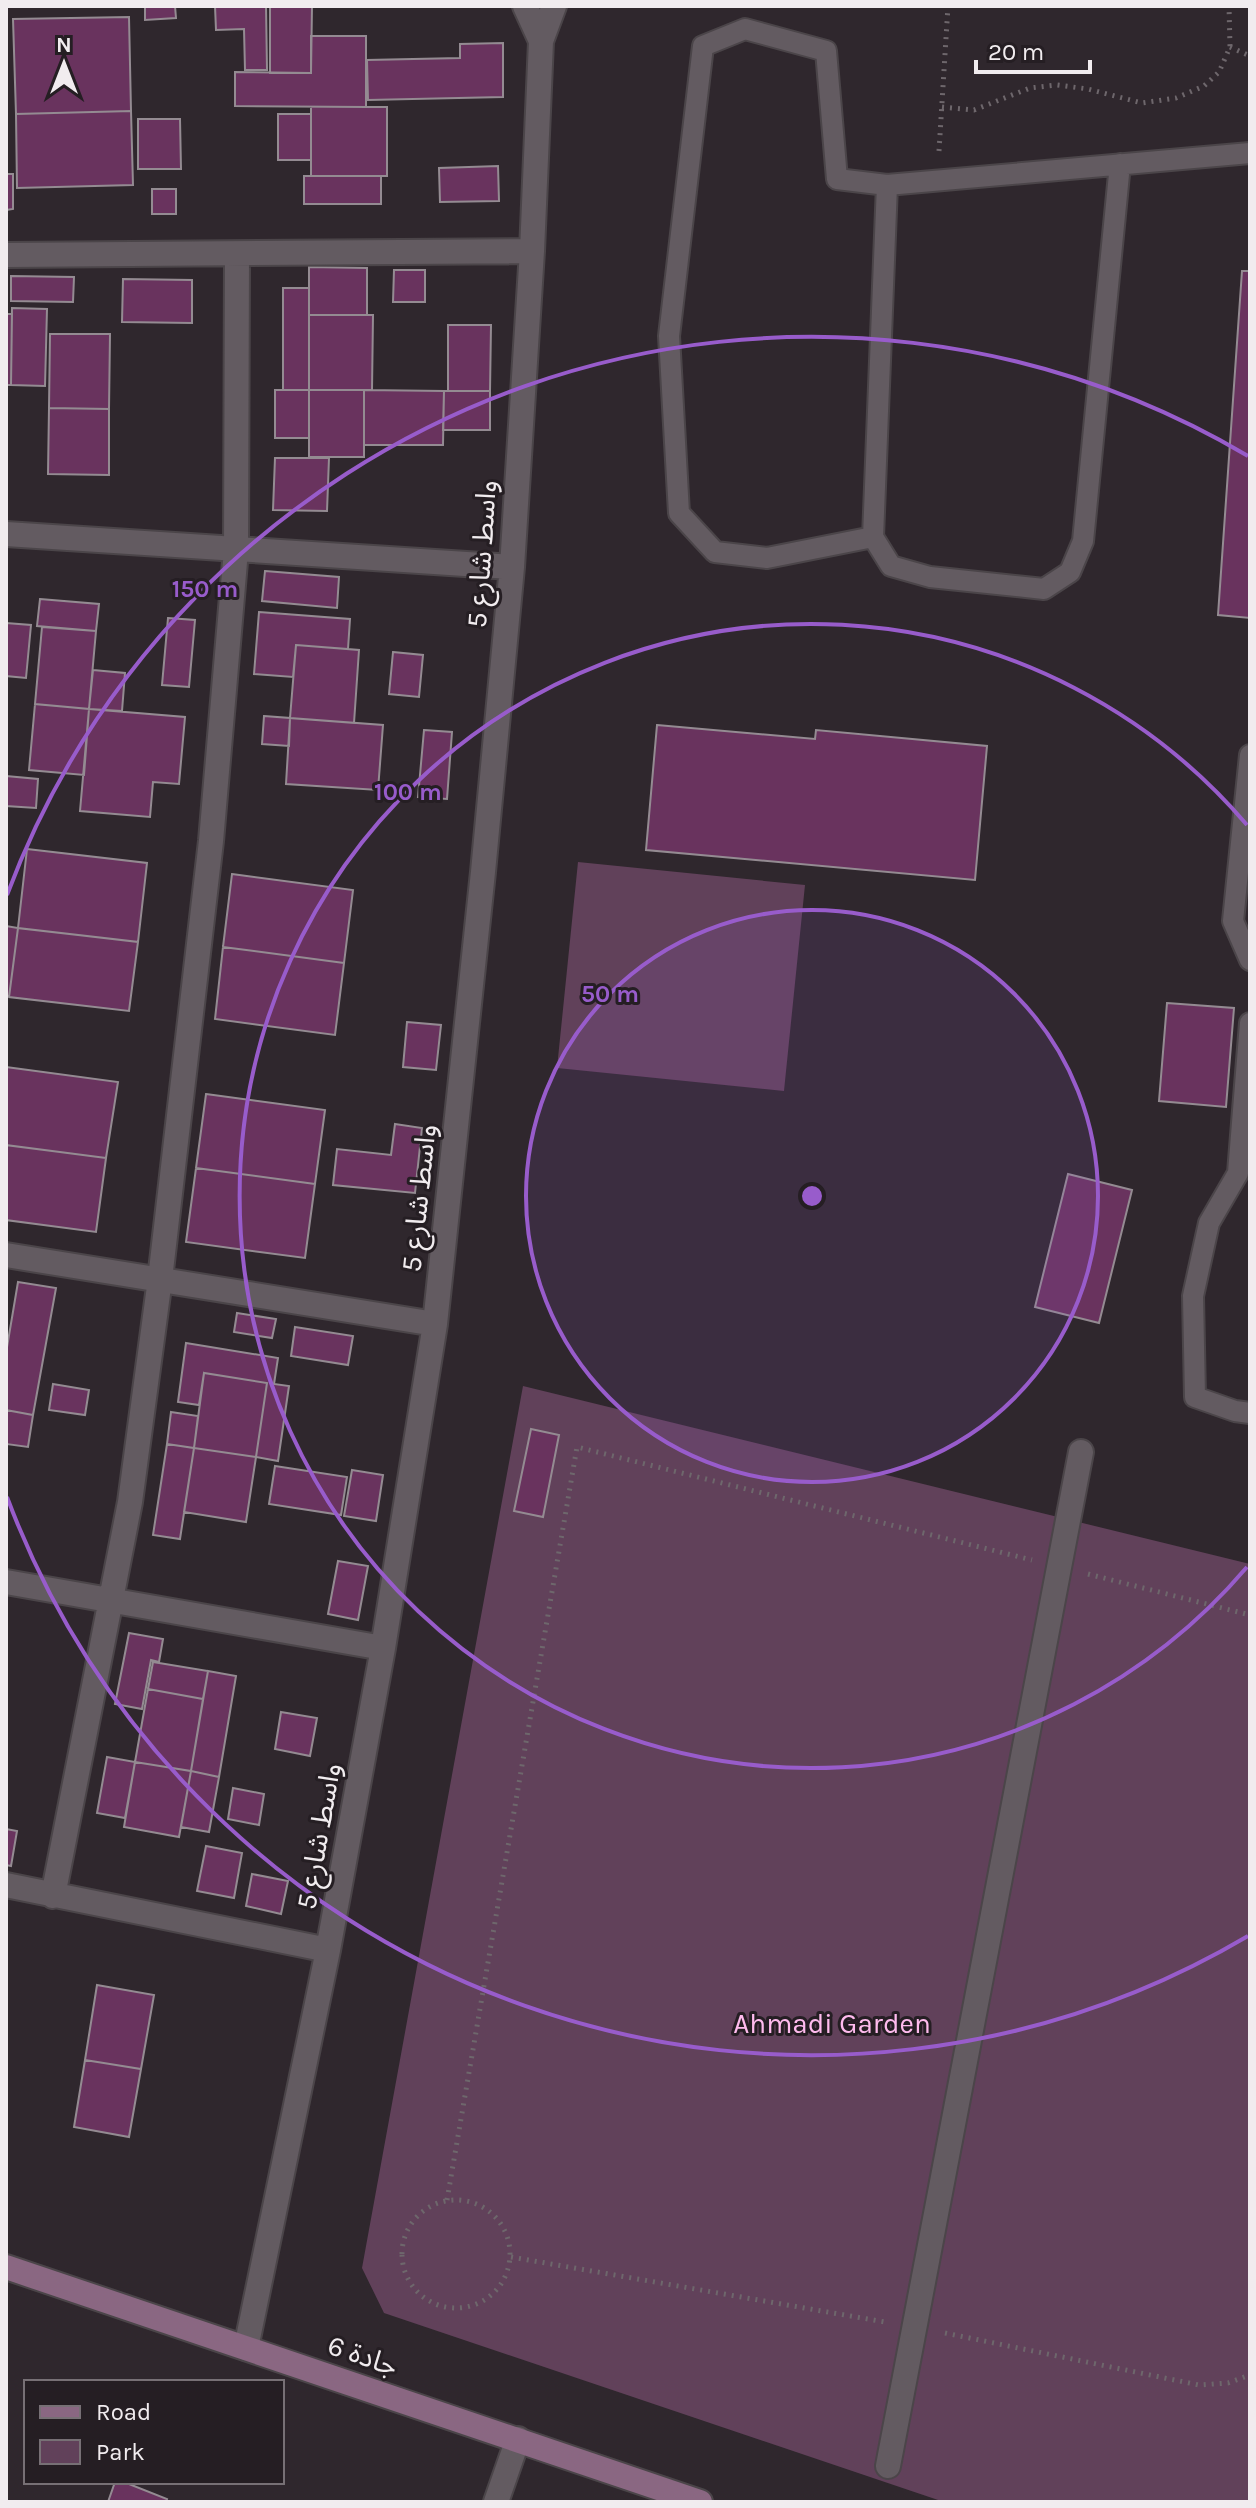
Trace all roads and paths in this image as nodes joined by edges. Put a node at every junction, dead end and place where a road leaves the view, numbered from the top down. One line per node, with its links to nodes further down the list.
1 (525, 6): 5 (street, واسط شارع 5)
2 (554, 6): 5 (street, واسط شارع 5)
3 (948, 6): 8 (path)
4 (1229, 6): 6 (path)
5 (541, 41): 13 (street, واسط شارع 5)
6 (1230, 47): 7 (path); 8 (path)
7 (1250, 56)
8 (942, 107): 11 (path)
9 (1250, 153): 10 (lane)
10 (1120, 164): 11 (lane); 17 (lane)
11 (937, 180): 12 (lane)
12 (887, 185): 17 (lane); 17 (lane)
13 (532, 251): 15 (street); 19 (street, واسط شارع 5)
14 (6, 255): 15 (street)
15 (237, 255): 18 (street)
16 (6, 534): 18 (street)
17 (873, 537)
18 (236, 550): 19 (street); 24 (street)
19 (512, 567): 25 (street, واسط شارع 5)
20 (1250, 755): 21 (lane)
21 (1250, 960)
22 (1250, 1023): 26 (lane)
23 (6, 1255): 24 (street)
24 (160, 1279): 25 (street); 30 (street)
25 (435, 1324): 32 (street, واسط شارع 5)
26 (1250, 1413)
27 (1081, 1452): 28 (street)
28 (1059, 1567): 31 (path); 36 (path); 40 (street)
29 (6, 1582): 30 (street)
30 (112, 1602): 32 (street); 34 (street)
31 (1250, 1615)
32 (383, 1648): 35 (street, واسط شارع 5)
33 (6, 1885): 34 (street)
34 (53, 1896): 35 (street)
35 (328, 1950): 38 (street, واسط شارع 5)
36 (447, 2200): 36 (path)
37 (6, 2267): 38 (main road, جادة 6)
38 (246, 2348): 39 (main road, جادة 6)
39 (518, 2439): 41 (street); 42 (main road, جادة 6)
40 (888, 2466)
41 (496, 2502)
42 (700, 2502)

